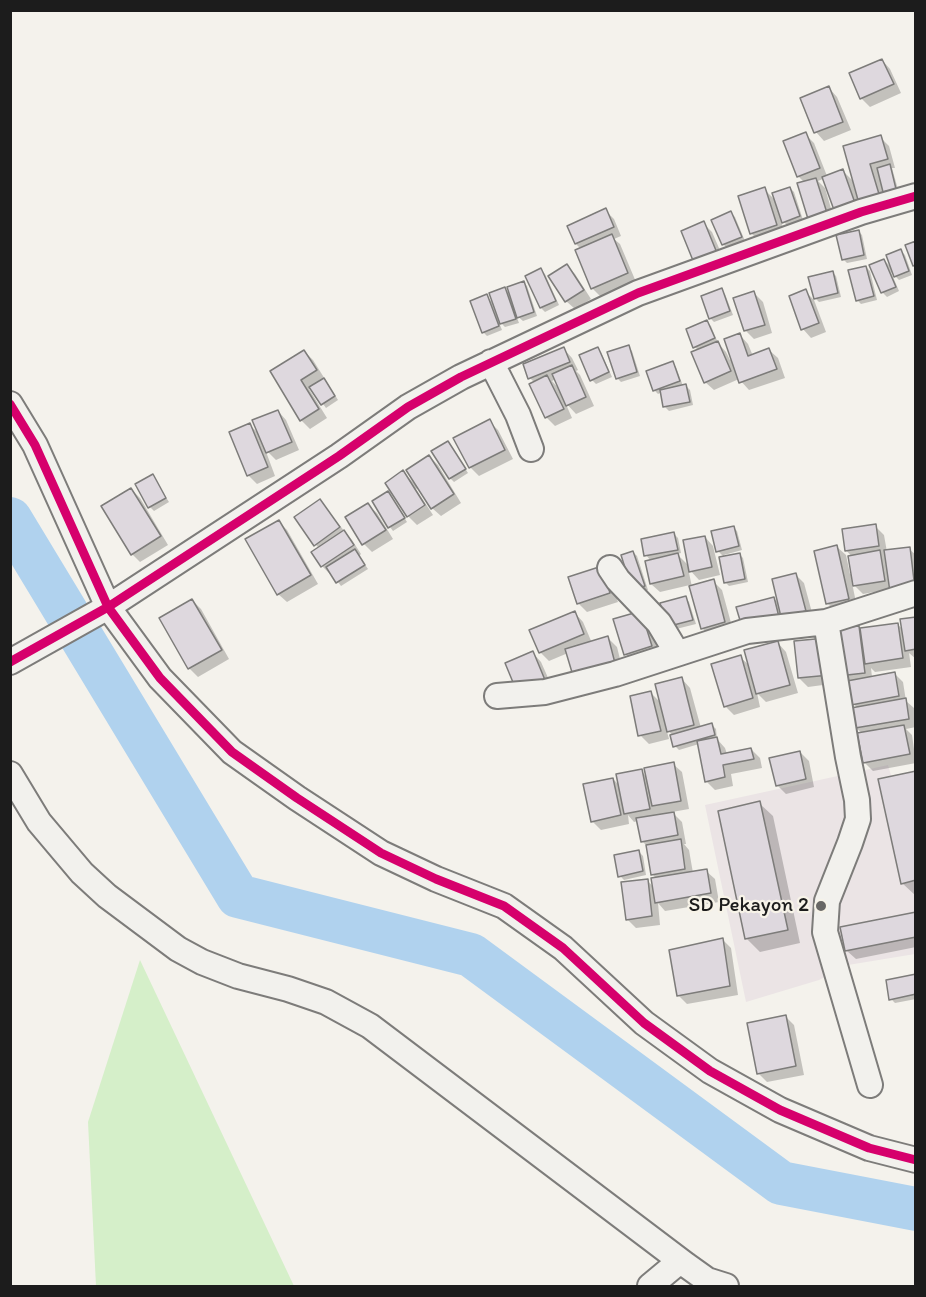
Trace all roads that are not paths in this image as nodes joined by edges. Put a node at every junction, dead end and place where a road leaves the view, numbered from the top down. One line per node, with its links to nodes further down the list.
1 (915, 196): 2 (street)
2 (490, 362): 4 (street); 7 (street)
3 (10, 404): 7 (street)
4 (531, 449)
5 (610, 568): 9 (street)
6 (915, 593): 8 (street)
7 (108, 607): 10 (street); 14 (street)
8 (826, 622): 9 (street); 13 (street)
9 (677, 653): 11 (street)
10 (10, 662)
11 (497, 696)
12 (10, 774): 15 (street)
13 (870, 1085)
14 (915, 1160)
15 (680, 1261): 16 (street); 17 (street)
16 (650, 1287)
17 (726, 1287)

